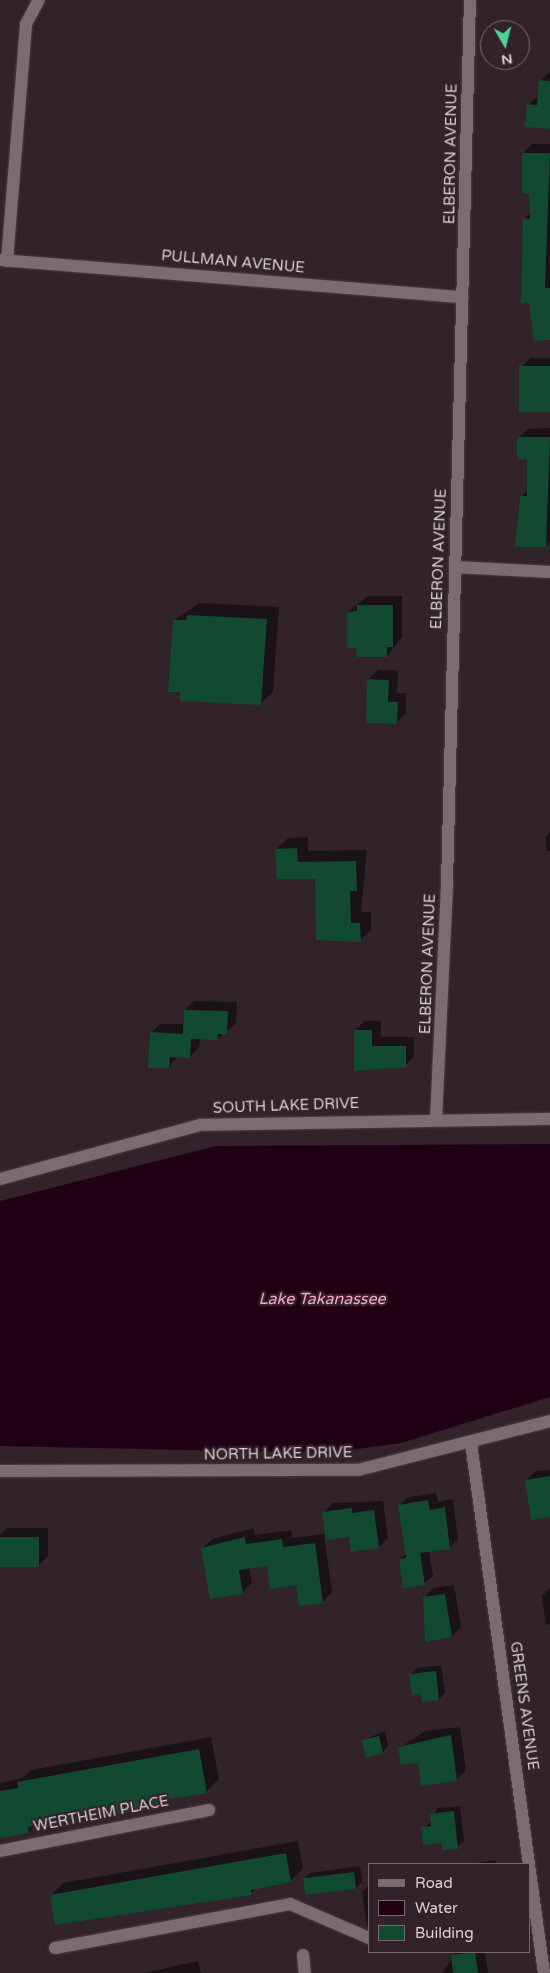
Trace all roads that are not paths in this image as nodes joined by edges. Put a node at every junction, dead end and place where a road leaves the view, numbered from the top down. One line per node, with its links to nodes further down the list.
1 (39, 0): 3 (street)
2 (470, 0): 4 (street, ELBERON AVENUE)
3 (3, 260): 4 (street, PULLMAN AVENUE)
4 (463, 297): 5 (street, ELBERON AVENUE)
5 (455, 567): 6 (street); 7 (street, ELBERON AVENUE)
6 (550, 572)
7 (436, 1119): 8 (street, SOUTH LAKE DRIVE); 9 (street, SOUTH LAKE DRIVE)
8 (550, 1119)
9 (0, 1178)
10 (550, 1421): 11 (street, NORTH LAKE DRIVE)
11 (471, 1443): 12 (street, NORTH LAKE DRIVE); 15 (street, GREENS AVENUE)
12 (0, 1471)
13 (209, 1810): 14 (street, WERTHEIM PLACE)
14 (0, 1851)
15 (525, 1863)
16 (530, 1903): 17 (street, GREENS AVENUE)
17 (532, 1919): 22 (street, GREENS AVENUE)
18 (368, 1938): 19 (street)
19 (55, 1948)
20 (303, 1955): 21 (street)
21 (305, 1973)
22 (544, 1973)

